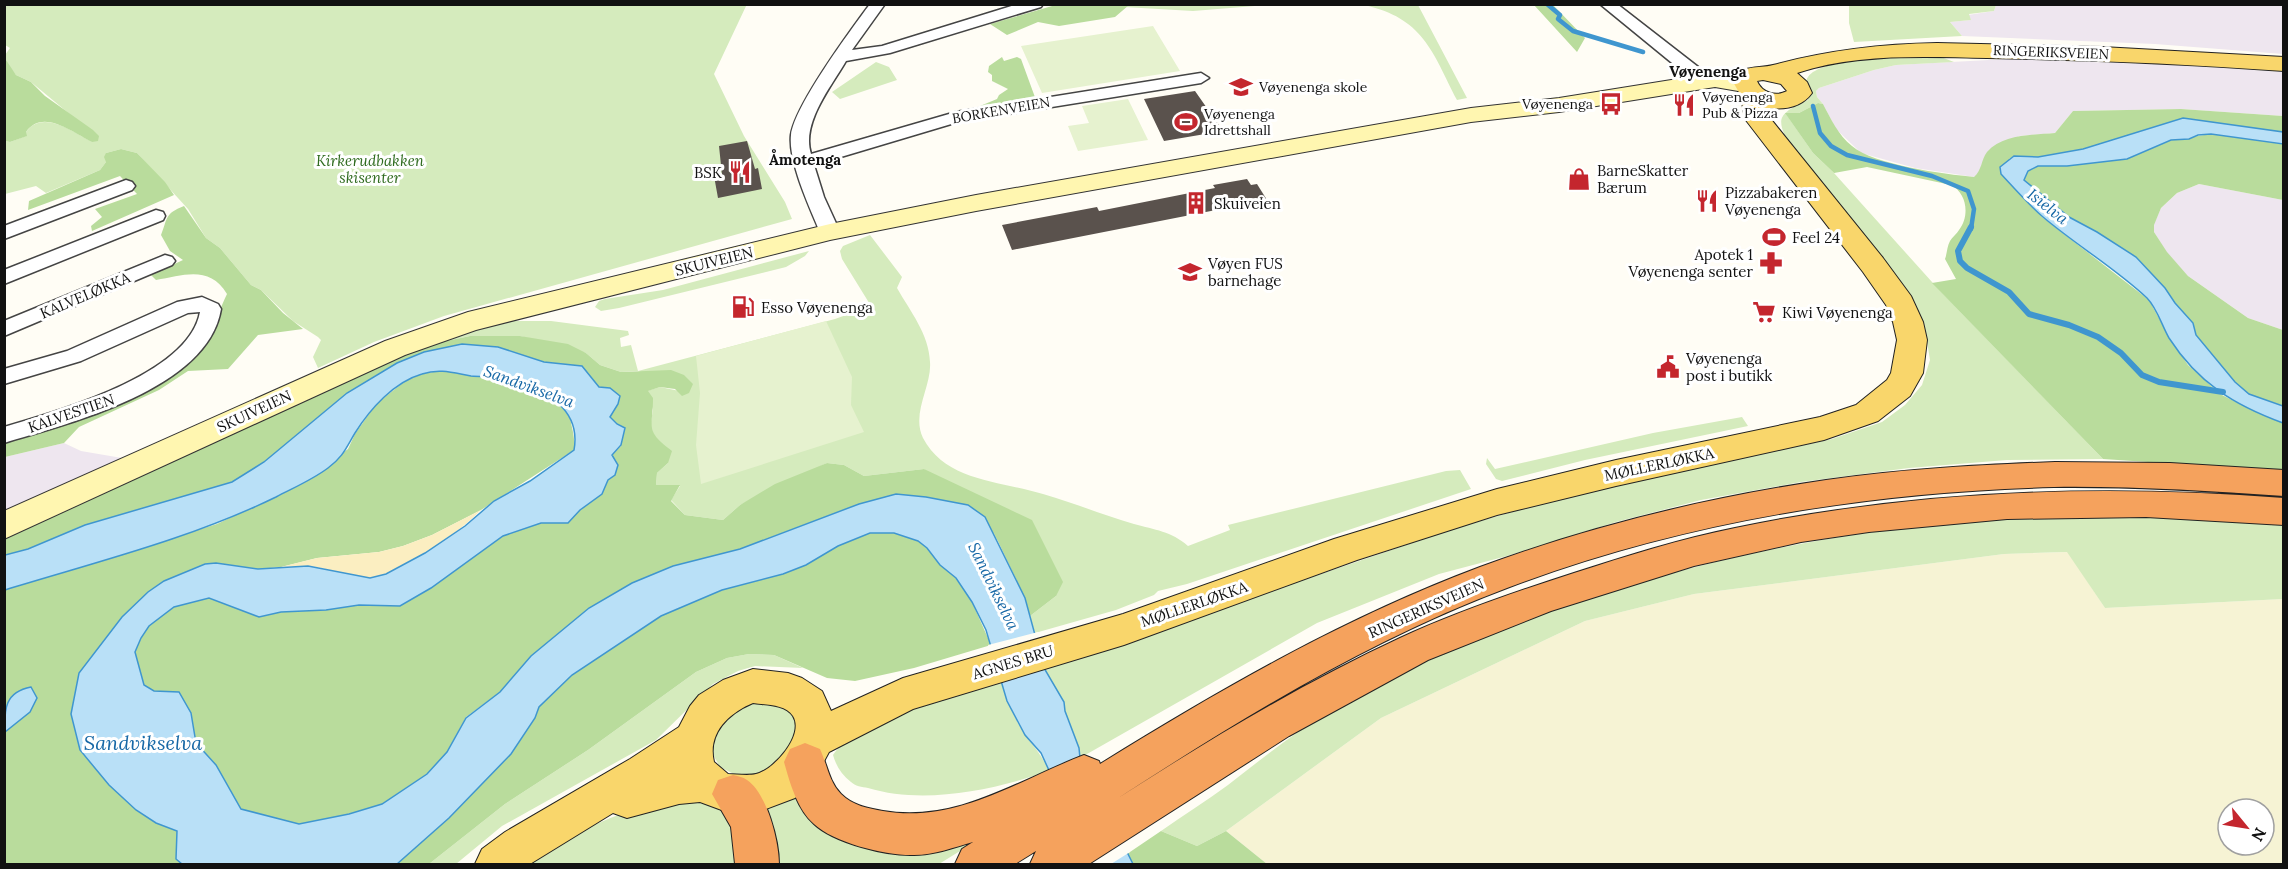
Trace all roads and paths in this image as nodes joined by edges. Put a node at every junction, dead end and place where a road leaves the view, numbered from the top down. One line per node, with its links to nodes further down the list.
1 (878, 4): 4 (street)
2 (1036, 4): 4 (street)
3 (1607, 4): 8 (street)
4 (843, 57): 12 (street)
5 (1819, 60): 6 (main road, RINGERIKSVEIEN); 9 (main road, RINGERIKSVEIEN); 10 (main road)
6 (2283, 64)
7 (1202, 78): 12 (street, BORKENVEIEN)
8 (1701, 78): 9 (main road, SKUIVEIEN); 15 (main road, SKUIVEIEN)
9 (1755, 81): 10 (main road); 11 (main road, MØLLERLØKKA)
10 (1789, 92): 11 (main road)
11 (1768, 131): 25 (main road, MØLLERLØKKA)
12 (804, 162): 15 (street)
13 (126, 186): 16 (street)
14 (156, 216): 18 (street)
15 (830, 232): 24 (main road, SKUIVEIEN)
16 (4, 233)
17 (165, 261): 19 (street, KALVELØKKA)
18 (4, 278)
19 (4, 329)
20 (4, 377): 21 (street, KALVESTIEN)
21 (4, 435)
22 (1938, 495): 23 (highway); 23 (highway); 27 (highway)
23 (2277, 502)
24 (4, 526)
25 (1124, 629): 26 (main road, AGNES BRU)
26 (818, 727): 27 (highway); 28 (main road); 28 (main road)
27 (1197, 748): 31 (highway); 32 (highway)
28 (696, 772): 29 (main road); 30 (highway)
29 (497, 864)
30 (757, 864)
31 (976, 864)
32 (1052, 864)

